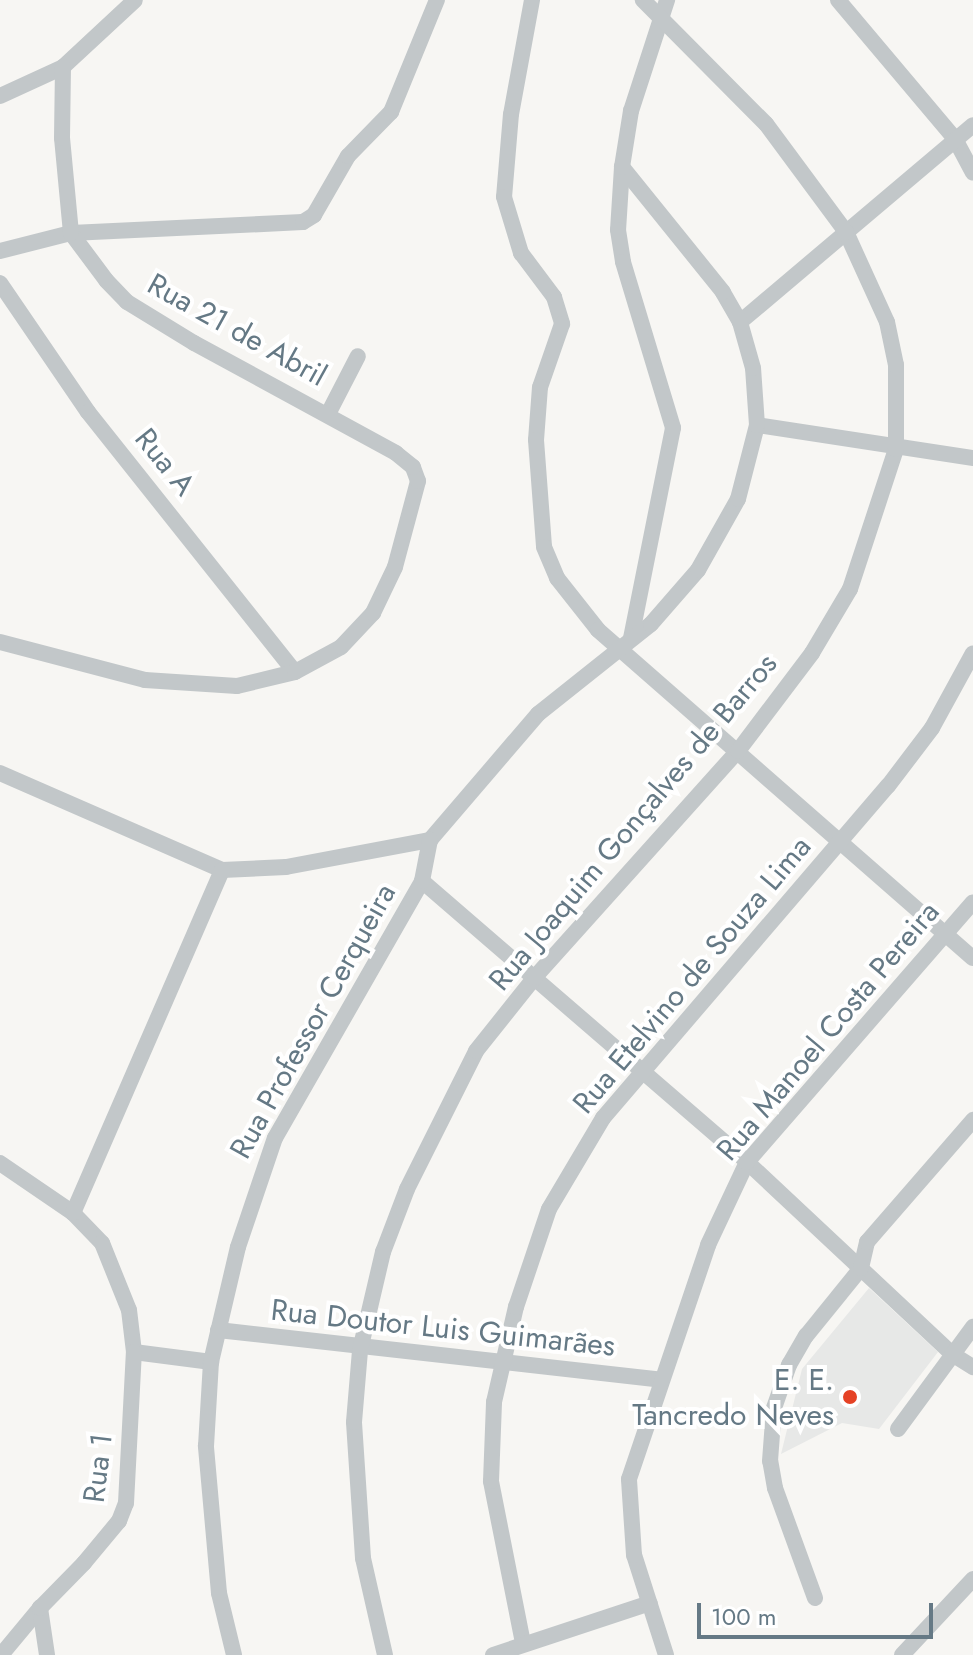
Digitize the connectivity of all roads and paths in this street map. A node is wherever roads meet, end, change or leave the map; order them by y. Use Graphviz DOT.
graph roads {
  1 [pos="135,0"];
  2 [pos="437,0"];
  3 [pos="532,0"];
  4 [pos="643,0"];
  5 [pos="667,0"];
  6 [pos="838,0"];
  7 [pos="661,18"];
  8 [pos="63,67"];
  9 [pos="0,96"];
  10 [pos="973,125"];
  11 [pos="955,139"];
  12 [pos="622,167"];
  13 [pos="973,173"];
  14 [pos="846,232"];
  15 [pos="71,233"];
  16 [pos="0,251"];
  17 [pos="0,283"];
  18 [pos="740,322"];
  19 [pos="358,356"];
  20 [pos="328,414"];
  21 [pos="757,425"];
  22 [pos="896,449"];
  23 [pos="973,458"];
  24 [pos="0,642"];
  25 [pos="625,643"];
  26 [pos="973,653"];
  27 [pos="295,672"];
  28 [pos="738,751"];
  29 [pos="0,773"];
  30 [pos="430,840"];
  31 [pos="843,842"];
  32 [pos="222,870"];
  33 [pos="422,881"];
  34 [pos="973,902"];
  35 [pos="946,934"];
  36 [pos="973,958"];
  37 [pos="535,977"];
  38 [pos="641,1070"];
  39 [pos="973,1120"];
  40 [pos="747,1162"];
  41 [pos="0,1163"];
  42 [pos="73,1213"];
  43 [pos="861,1268"];
  44 [pos="973,1327"];
  45 [pos="218,1330"];
  46 [pos="360,1350"];
  47 [pos="134,1352"];
  48 [pos="952,1354"];
  49 [pos="211,1362"];
  50 [pos="501,1364"];
  51 [pos="973,1367"];
  52 [pos="661,1380"];
  53 [pos="898,1429"];
  54 [pos="973,1579"];
  55 [pos="815,1598"];
  56 [pos="650,1603"];
  57 [pos="40,1608"];
  58 [pos="523,1643"];
  59 [pos="1,1655"];
  60 [pos="47,1655"];
  61 [pos="234,1655"];
  62 [pos="385,1655"];
  63 [pos="493,1655"];
  64 [pos="666,1655"];
  65 [pos="902,1655"];
  1 -- 8 [label="street"];
  2 -- 15 [label="street"];
  3 -- 25 [label="street"];
  4 -- 7 [label="street, Rua Joaquim Gonçalves de Barros"];
  5 -- 7 [label="street"];
  6 -- 11 [label="street"];
  7 -- 12 [label="street"];
  7 -- 14 [label="street, Rua Joaquim Gonçalves de Barros"];
  8 -- 9 [label="street"];
  8 -- 15 [label="street"];
  10 -- 11 [label="street"];
  11 -- 13 [label="street"];
  11 -- 14 [label="street"];
  12 -- 18 [label="street"];
  12 -- 25 [label="street"];
  14 -- 18 [label="street"];
  14 -- 22 [label="street, Rua Joaquim Gonçalves de Barros"];
  15 -- 16 [label="street"];
  15 -- 20 [label="street, Rua 21 de Abril"];
  17 -- 27 [label="street, Rua A"];
  18 -- 21 [label="street"];
  19 -- 20 [label="street"];
  20 -- 27 [label="street, Rua 21 de Abril"];
  21 -- 22 [label="street"];
  21 -- 25 [label="street"];
  22 -- 23 [label="street"];
  22 -- 28 [label="street, Rua Joaquim Gonçalves de Barros"];
  24 -- 27 [label="street"];
  25 -- 28 [label="street"];
  25 -- 30 [label="street"];
  26 -- 31 [label="street, Rua Etelvino de Souza Lima"];
  28 -- 31 [label="street"];
  28 -- 37 [label="street, Rua Joaquim Gonçalves de Barros"];
  29 -- 32 [label="street"];
  30 -- 32 [label="street"];
  30 -- 33 [label="street, Rua Professor Cerqueira"];
  31 -- 35 [label="street"];
  31 -- 38 [label="street, Rua Etelvino de Souza Lima"];
  32 -- 42 [label="street"];
  33 -- 37 [label="street"];
  33 -- 45 [label="street, Rua Professor Cerqueira"];
  34 -- 35 [label="street, Rua Manoel Costa Pereira"];
  35 -- 36 [label="street"];
  35 -- 40 [label="street, Rua Manoel Costa Pereira"];
  37 -- 38 [label="street"];
  37 -- 46 [label="street, Rua Joaquim Gonçalves de Barros"];
  38 -- 40 [label="street"];
  38 -- 50 [label="street, Rua Etelvino de Souza Lima"];
  39 -- 43 [label="street"];
  40 -- 43 [label="street"];
  40 -- 52 [label="street, Rua Manoel Costa Pereira"];
  41 -- 42 [label="street, Rua 1"];
  42 -- 47 [label="street, Rua 1"];
  43 -- 48 [label="street"];
  43 -- 55 [label="street"];
  44 -- 48 [label="street"];
  45 -- 46 [label="street, Rua Doutor Luis Guimarães"];
  45 -- 49 [label="street, Rua Professor Cerqueira"];
  46 -- 50 [label="street, Rua Doutor Luis Guimarães"];
  46 -- 62 [label="street, Rua Joaquim Gonçalves de Barros"];
  47 -- 49 [label="street"];
  47 -- 57 [label="street, Rua 1"];
  48 -- 51 [label="street"];
  48 -- 53 [label="street"];
  49 -- 61 [label="street, Rua Professor Cerqueira"];
  50 -- 52 [label="street, Rua Doutor Luis Guimarães"];
  50 -- 58 [label="street, Rua Etelvino de Souza Lima"];
  52 -- 56 [label="street, Rua Manoel Costa Pereira"];
  54 -- 65 [label="street"];
  56 -- 58 [label="street"];
  56 -- 64 [label="street, Rua Manoel Costa Pereira"];
  57 -- 59 [label="street, Rua 1"];
  57 -- 60 [label="street"];
  58 -- 63 [label="street"];
}
